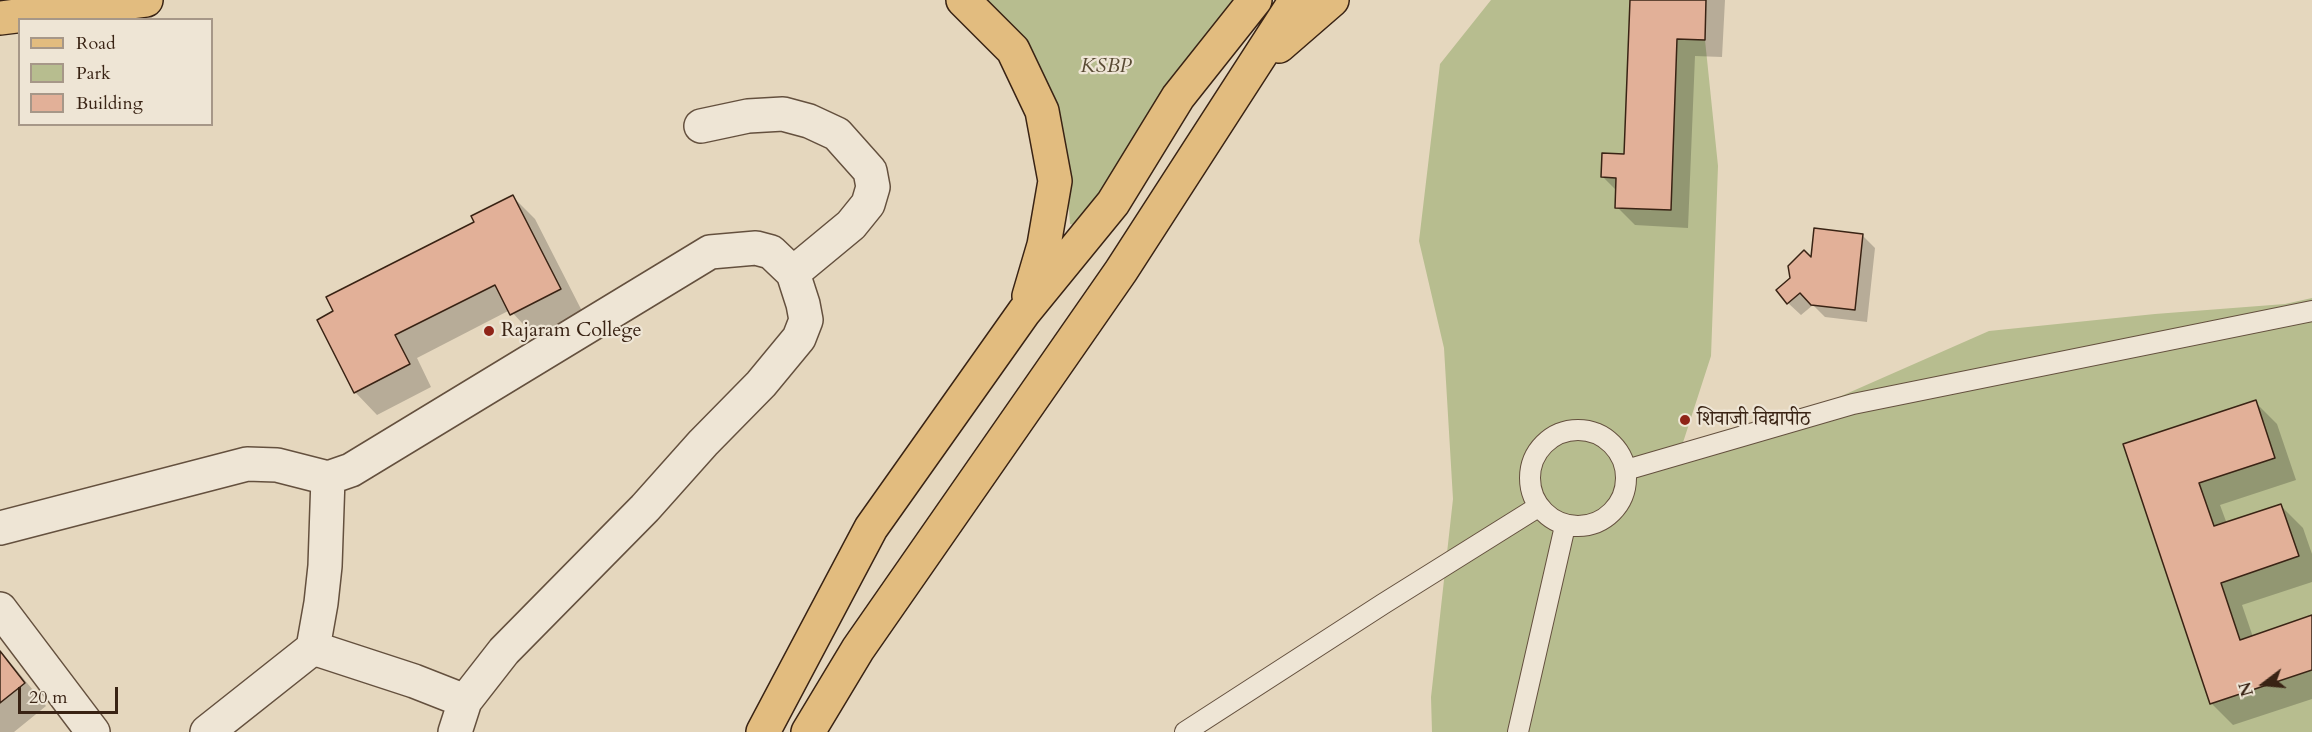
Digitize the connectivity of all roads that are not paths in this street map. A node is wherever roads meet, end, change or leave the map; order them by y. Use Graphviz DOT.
graph roads {
  1 [pos="146,0"];
  2 [pos="963,0"];
  3 [pos="1255,0"];
  4 [pos="1296,0"];
  5 [pos="1332,0"];
  6 [pos="0,18"];
  7 [pos="1246,75"];
  8 [pos="700,126"];
  9 [pos="793,273"];
  10 [pos="2312,311"];
  11 [pos="1024,312"];
  12 [pos="1626,470"];
  13 [pos="328,478"];
  14 [pos="1538,507"];
  15 [pos="1565,526"];
  16 [pos="0,528"];
  17 [pos="0,609"];
  18 [pos="313,648"];
  19 [pos="465,701"];
  20 [pos="93,732"];
  21 [pos="207,732"];
  22 [pos="455,732"];
  23 [pos="763,732"];
  24 [pos="808,732"];
  25 [pos="1185,732"];
  26 [pos="1518,732"];
  1 -- 6 [label="main road"];
  2 -- 11 [label="main road"];
  3 -- 11 [label="main road"];
  4 -- 7 [label="main road"];
  5 -- 7 [label="main road"];
  7 -- 24 [label="main road"];
  8 -- 9 [label="street"];
  9 -- 13 [label="street"];
  9 -- 19 [label="street"];
  10 -- 12 [label="lane"];
  11 -- 23 [label="main road"];
  12 -- 14 [label="lane"];
  12 -- 15 [label="lane"];
  13 -- 16 [label="street"];
  13 -- 18 [label="street"];
  14 -- 15 [label="lane"];
  14 -- 25 [label="lane"];
  15 -- 26 [label="lane"];
  17 -- 20 [label="street"];
  18 -- 19 [label="street"];
  18 -- 21 [label="street"];
  19 -- 22 [label="street"];
}
